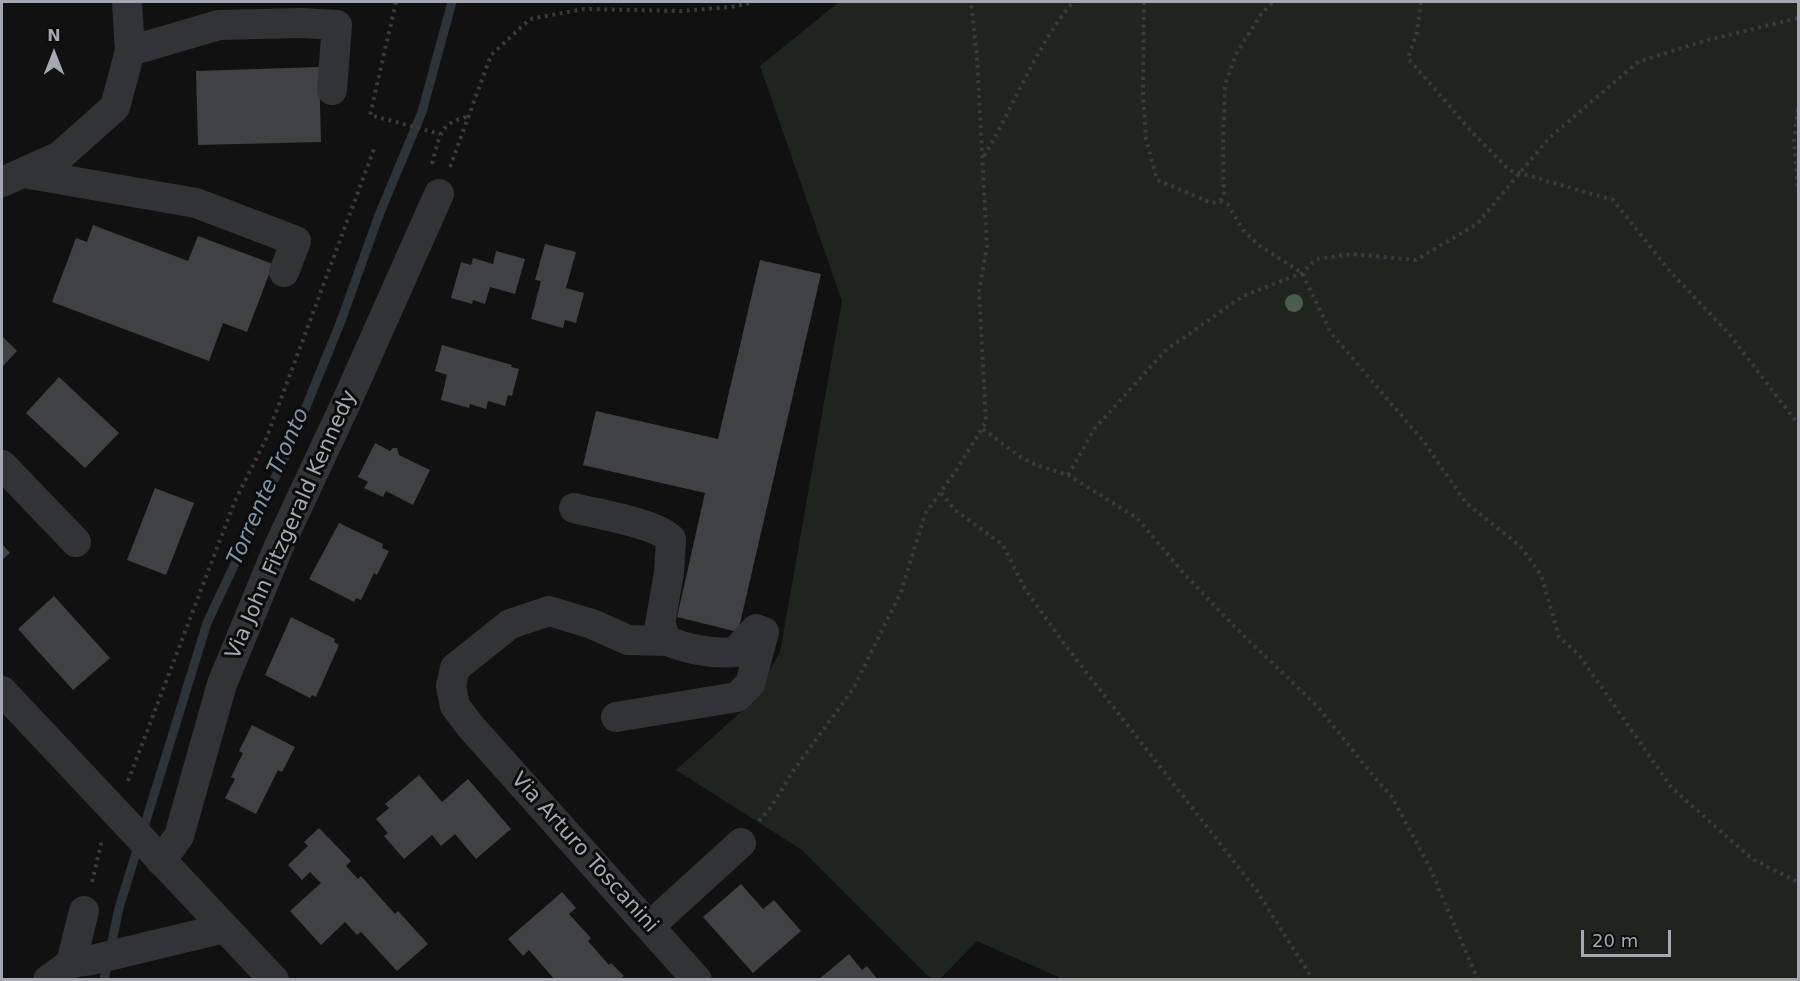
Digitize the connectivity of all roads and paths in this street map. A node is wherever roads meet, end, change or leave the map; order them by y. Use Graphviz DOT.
graph roads {
  1 [pos="127,2"];
  2 [pos="396,2"];
  3 [pos="754,2"];
  4 [pos="971,2"];
  5 [pos="1073,2"];
  6 [pos="1144,2"];
  7 [pos="1273,2"];
  8 [pos="1421,2"];
  9 [pos="1798,18"];
  10 [pos="130,51"];
  11 [pos="332,90"];
  12 [pos="1798,109"];
  13 [pos="470,116"];
  14 [pos="374,149"];
  15 [pos="983,158"];
  16 [pos="1521,174"];
  17 [pos="13,177"];
  18 [pos="1798,192"];
  19 [pos="439,194"];
  20 [pos="1220,201"];
  21 [pos="284,273"];
  22 [pos="1302,273"];
  23 [pos="1798,424"];
  24 [pos="983,429"];
  25 [pos="2,465"];
  26 [pos="1068,475"];
  27 [pos="941,493"];
  28 [pos="574,508"];
  29 [pos="76,542"];
  30 [pos="667,641"];
  31 [pos="2,691"];
  32 [pos="616,717"];
  33 [pos="115,812"];
  34 [pos="741,843"];
  35 [pos="158,859"];
  36 [pos="1798,882"];
  37 [pos="88,898"];
  38 [pos="650,926"];
  39 [pos="225,928"];
  40 [pos="70,968"];
  41 [pos="274,980"];
  42 [pos="697,980"];
  43 [pos="1313,980"];
  44 [pos="1478,980"];
  1 -- 10 [label="street"];
  2 -- 13 [label="path"];
  3 -- 13 [label="path"];
  4 -- 15 [label="path"];
  5 -- 15 [label="path"];
  6 -- 20 [label="path"];
  7 -- 20 [label="path"];
  8 -- 16 [label="path"];
  9 -- 16 [label="path"];
  10 -- 11 [label="street"];
  10 -- 17 [label="street"];
  12 -- 18 [label="path"];
  13 -- 19 [label="path"];
  14 -- 33 [label="path"];
  15 -- 24 [label="path"];
  16 -- 22 [label="path"];
  16 -- 23 [label="path"];
  17 -- 21 [label="street"];
  19 -- 35 [label="street, Via John Fitzgerald Kennedy"];
  20 -- 22 [label="path"];
  22 -- 26 [label="path"];
  22 -- 36 [label="path"];
  24 -- 26 [label="path"];
  24 -- 27 [label="path"];
  25 -- 29 [label="street"];
  26 -- 44 [label="path"];
  27 -- 34 [label="path"];
  27 -- 43 [label="path"];
  28 -- 30 [label="street"];
  30 -- 32 [label="street, Via Arturo Toscanini"];
  30 -- 38 [label="street, Via Arturo Toscanini"];
  31 -- 33 [label="street"];
  33 -- 35 [label="street"];
  33 -- 37 [label="path"];
  34 -- 38 [label="street"];
  35 -- 39 [label="street"];
  37 -- 40 [label="street"];
  38 -- 42 [label="street, Via Arturo Toscanini"];
  39 -- 40 [label="street"];
  39 -- 41 [label="street"];
}
